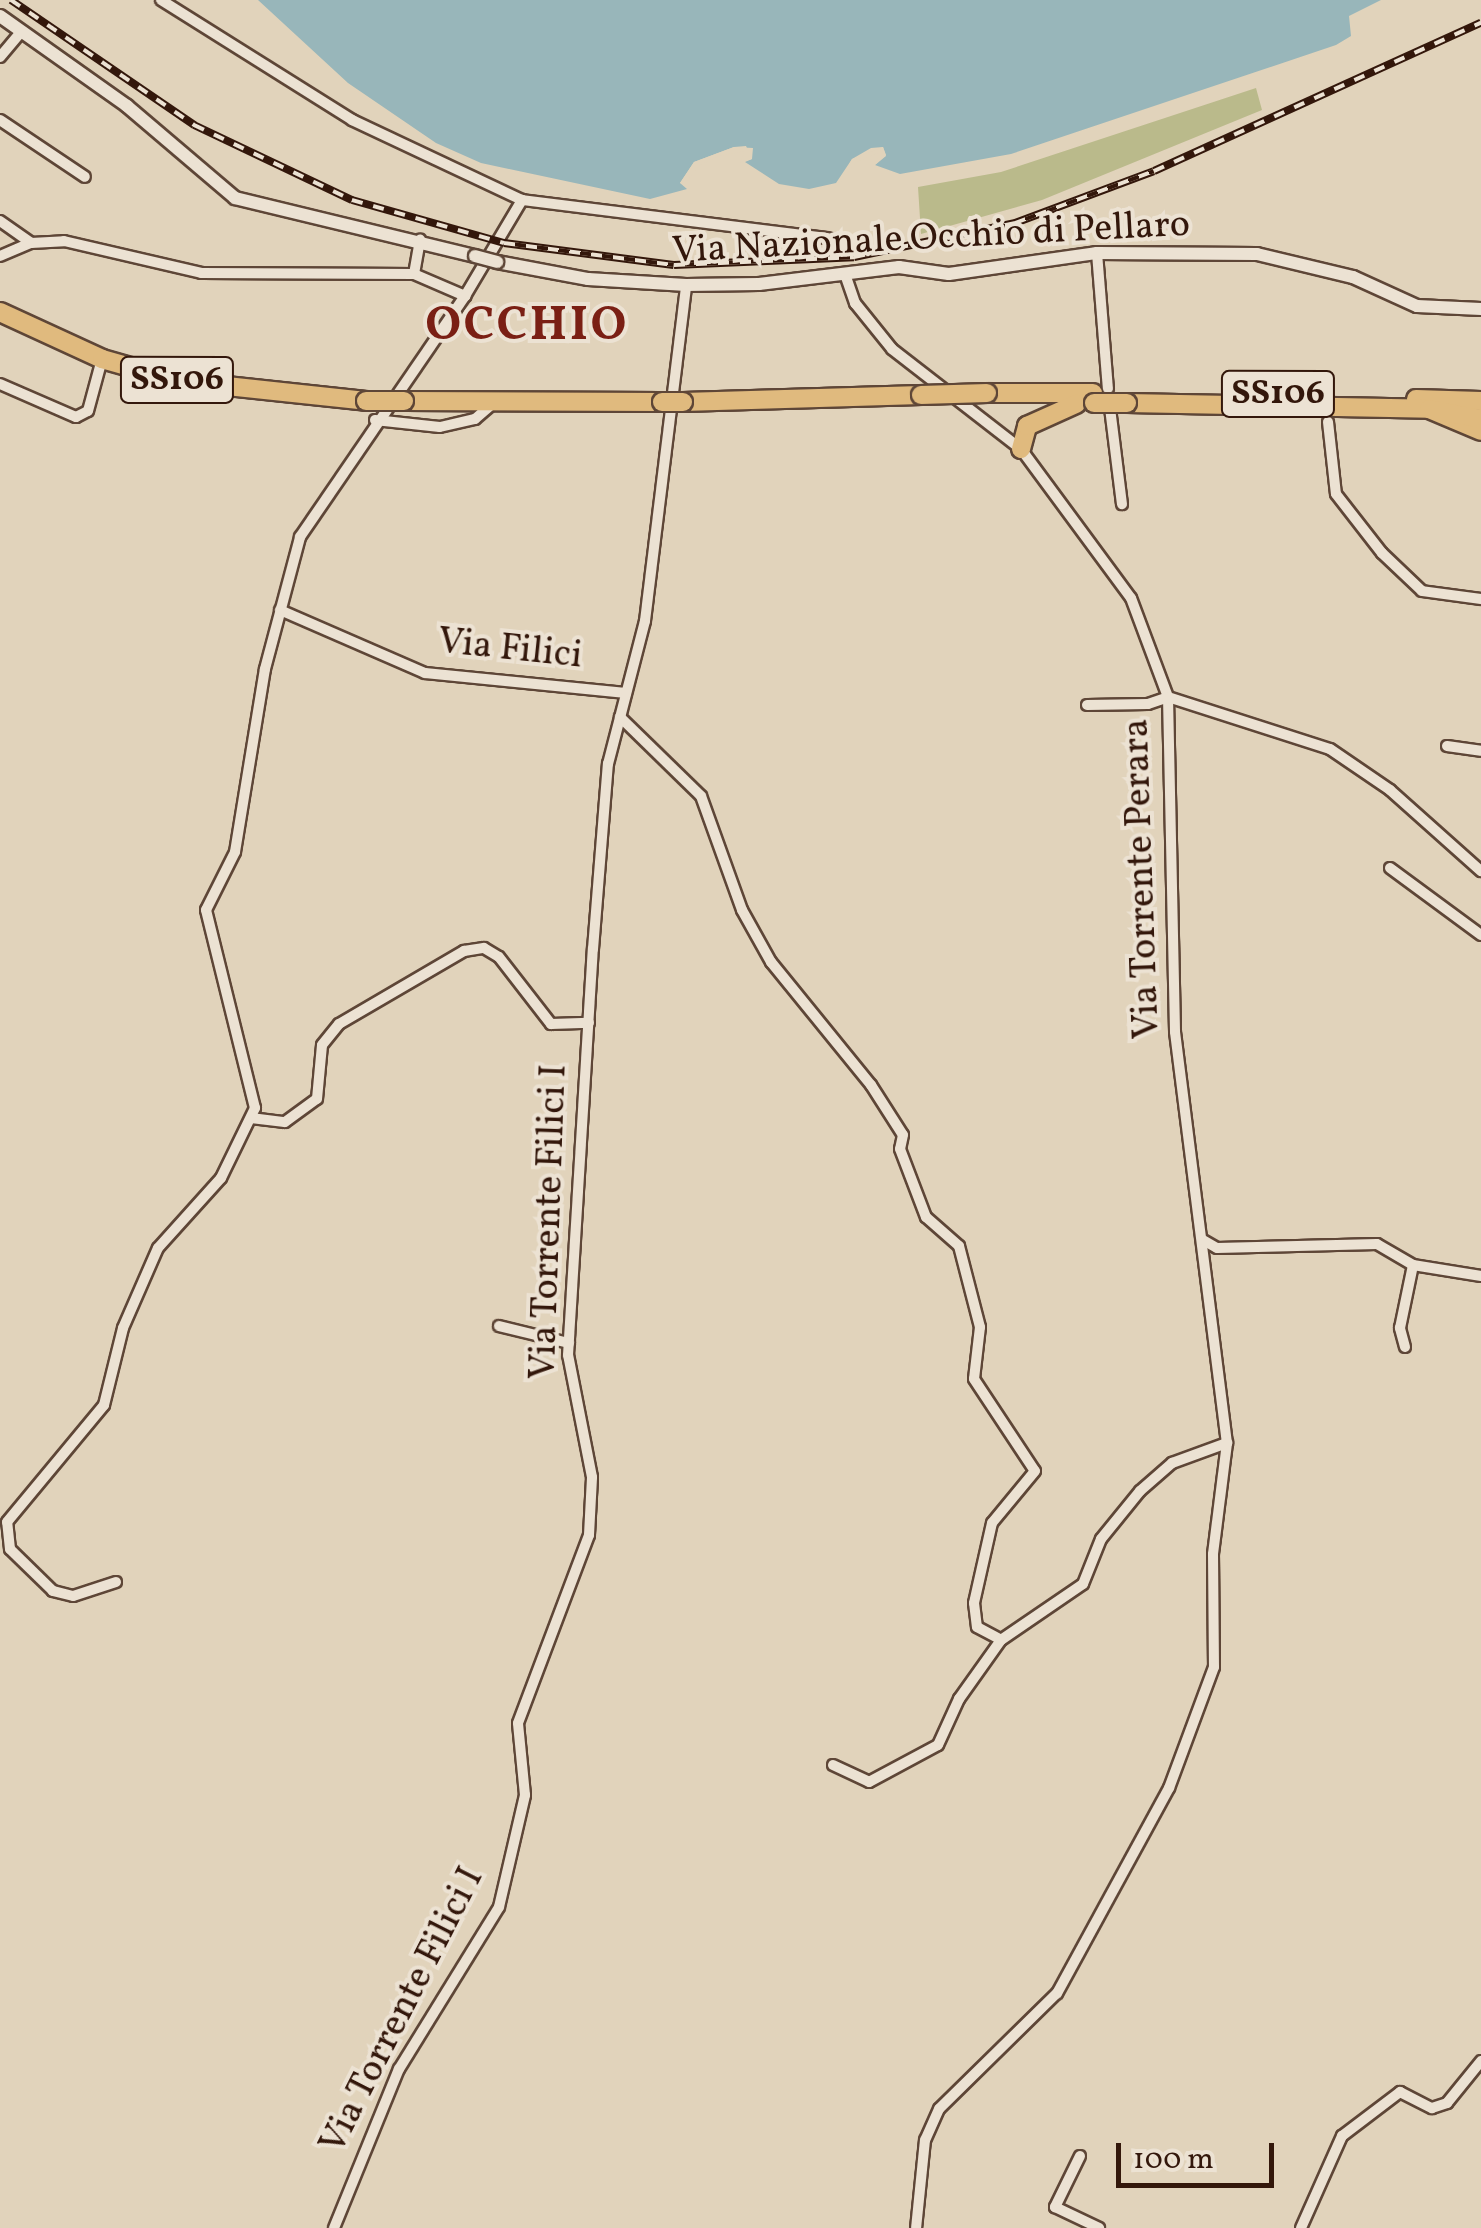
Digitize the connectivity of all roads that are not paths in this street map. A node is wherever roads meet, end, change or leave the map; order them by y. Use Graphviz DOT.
graph roads {
  1 [pos="161,0"];
  2 [pos="0,16"];
  3 [pos="21,32"];
  4 [pos="0,57"];
  5 [pos="0,120"];
  6 [pos="85,177"];
  7 [pos="522,200"];
  8 [pos="0,221"];
  9 [pos="828,238"];
  10 [pos="420,240"];
  11 [pos="31,244"];
  12 [pos="1096,253"];
  13 [pos="0,256"];
  14 [pos="414,274"];
  15 [pos="846,276"];
  16 [pos="686,285"];
  17 [pos="466,296"];
  18 [pos="1481,309"];
  19 [pos="0,312"];
  20 [pos="102,359"];
  21 [pos="0,384"];
  22 [pos="1105,399"];
  23 [pos="1481,400"];
  24 [pos="1429,404"];
  25 [pos="476,408"];
  26 [pos="1481,415"];
  27 [pos="375,420"];
  28 [pos="1328,422"];
  29 [pos="1481,432"];
  30 [pos="1021,442"];
  31 [pos="1122,504"];
  32 [pos="1481,599"];
  33 [pos="280,610"];
  34 [pos="626,693"];
  35 [pos="1168,697"];
  36 [pos="1087,705"];
  37 [pos="620,717"];
  38 [pos="1447,746"];
  39 [pos="1481,751"];
  40 [pos="1390,868"];
  41 [pos="1481,871"];
  42 [pos="1481,935"];
  43 [pos="589,1023"];
  44 [pos="251,1118"];
  45 [pos="1203,1240"];
  46 [pos="1413,1264"];
  47 [pos="1481,1276"];
  48 [pos="499,1326"];
  49 [pos="569,1343"];
  50 [pos="1405,1347"];
  51 [pos="1227,1443"];
  52 [pos="116,1582"];
  53 [pos="1001,1640"];
  54 [pos="833,1765"];
  55 [pos="1481,2061"];
  56 [pos="1080,2156"];
  57 [pos="334,2228"];
  58 [pos="916,2228"];
  59 [pos="1100,2228"];
  60 [pos="1301,2228"];
  1 -- 7 [label="street"];
  2 -- 3 [label="street, Via Nazionale Occhio di Pellaro"];
  3 -- 4 [label="street"];
  3 -- 10 [label="street, Via Nazionale Occhio di Pellaro"];
  5 -- 6 [label="street"];
  7 -- 9 [label="street"];
  7 -- 17 [label="street"];
  8 -- 11 [label="street"];
  10 -- 14 [label="street"];
  10 -- 16 [label="street, Via Nazionale Occhio di Pellaro, bridge"];
  11 -- 13 [label="street"];
  11 -- 14 [label="street"];
  12 -- 15 [label="street, Via Nazionale Occhio di Pellaro"];
  12 -- 18 [label="street, Via Nazionale Occhio di Pellaro"];
  12 -- 22 [label="street"];
  14 -- 17 [label="street"];
  15 -- 16 [label="street, Via Nazionale Occhio di Pellaro"];
  15 -- 30 [label="street, Via Torrente Perara"];
  16 -- 34 [label="street, Via Torrente Filici I"];
  17 -- 27 [label="street"];
  19 -- 20 [label="main road, SS106"];
  20 -- 21 [label="street"];
  20 -- 25 [label="main road, SS106, bridge"];
  22 -- 24 [label="main road, SS106"];
  22 -- 25 [label="main road, SS106, bridge"];
  22 -- 30 [label="main road"];
  22 -- 31 [label="street"];
  23 -- 24 [label="main road"];
  24 -- 26 [label="main road, SS106"];
  24 -- 29 [label="main road"];
  25 -- 27 [label="street"];
  27 -- 33 [label="street"];
  28 -- 32 [label="street"];
  30 -- 35 [label="street, Via Torrente Perara"];
  33 -- 34 [label="street, Via Filici"];
  33 -- 44 [label="street"];
  34 -- 37 [label="street, Via Torrente Filici I"];
  35 -- 36 [label="street"];
  35 -- 41 [label="street"];
  35 -- 45 [label="street, Via Torrente Perara"];
  37 -- 43 [label="street, Via Torrente Filici I"];
  37 -- 53 [label="street"];
  38 -- 39 [label="street"];
  40 -- 42 [label="street"];
  43 -- 44 [label="street"];
  43 -- 49 [label="street, Via Torrente Filici I"];
  44 -- 52 [label="street"];
  45 -- 46 [label="street"];
  45 -- 51 [label="street, Via Torrente Perara"];
  46 -- 47 [label="street"];
  46 -- 50 [label="street"];
  48 -- 49 [label="street"];
  49 -- 57 [label="street, Via Torrente Filici I"];
  51 -- 53 [label="street"];
  51 -- 58 [label="street, Via Torrente Perara"];
  53 -- 54 [label="street"];
  55 -- 60 [label="street"];
  56 -- 59 [label="street"];
}
